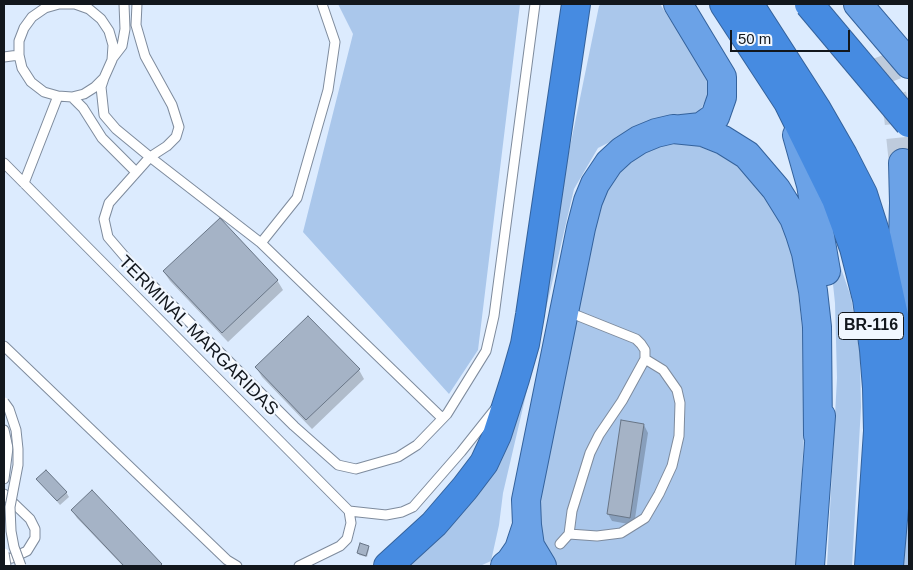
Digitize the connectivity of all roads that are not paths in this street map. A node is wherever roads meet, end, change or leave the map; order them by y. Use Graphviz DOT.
graph roads {
  1 [pos="60,4"];
  2 [pos="124,4"];
  3 [pos="137,4"];
  4 [pos="322,4"];
  5 [pos="535,4"];
  6 [pos="678,4"];
  7 [pos="724,4"];
  8 [pos="749,4"];
  9 [pos="809,4"];
  10 [pos="844,4"];
  11 [pos="858,4"];
  12 [pos="577,7"];
  13 [pos="19,55"];
  14 [pos="4,57"];
  15 [pos="878,57"];
  16 [pos="112,60"];
  17 [pos="909,64"];
  18 [pos="104,78"];
  19 [pos="58,96"];
  20 [pos="72,97"];
  21 [pos="788,102"];
  22 [pos="909,123"];
  23 [pos="673,130"];
  24 [pos="150,158"];
  25 [pos="903,162"];
  26 [pos="4,163"];
  27 [pos="136,172"];
  28 [pos="24,183"];
  29 [pos="261,243"];
  30 [pos="565,311"];
  31 [pos="4,346"];
  32 [pos="901,348"];
  33 [pos="645,359"];
  34 [pos="515,379"];
  35 [pos="4,402"];
  36 [pos="442,418"];
  37 [pos="905,428"];
  38 [pos="4,430"];
  39 [pos="818,435"];
  40 [pos="4,479"];
  41 [pos="4,494"];
  42 [pos="349,511"];
  43 [pos="527,525"];
  44 [pos="569,534"];
  45 [pos="560,544"];
  46 [pos="4,553"];
  47 [pos="4,559"];
  48 [pos="393,564"];
  49 [pos="6,566"];
  50 [pos="21,566"];
  51 [pos="236,566"];
  52 [pos="298,566"];
  53 [pos="505,566"];
  54 [pos="542,566"];
  55 [pos="810,566"];
  56 [pos="869,566"];
  57 [pos="889,566"];
  1 -- 13 [label="lane"];
  1 -- 16 [label="lane"];
  2 -- 16 [label="lane"];
  3 -- 24 [label="lane"];
  4 -- 29 [label="lane"];
  5 -- 36 [label="lane"];
  6 -- 23 [label="highway"];
  7 -- 21 [label="highway, BR-116"];
  8 -- 32 [label="highway"];
  9 -- 22 [label="highway, bridge"];
  10 -- 15 [label="highway"];
  11 -- 17 [label="highway"];
  12 -- 34 [label="highway"];
  13 -- 14 [label="lane"];
  13 -- 19 [label="lane"];
  16 -- 18 [label="lane"];
  18 -- 20 [label="lane"];
  18 -- 24 [label="lane"];
  19 -- 20 [label="lane"];
  19 -- 28 [label="lane"];
  20 -- 27 [label="lane"];
  21 -- 39 [label="highway"];
  21 -- 56 [label="highway, BR-116"];
  23 -- 30 [label="highway"];
  23 -- 39 [label="highway"];
  24 -- 27 [label="lane"];
  24 -- 29 [label="lane"];
  25 -- 32 [label="highway"];
  26 -- 28 [label="lane, TERMINAL MARGARIDAS"];
  27 -- 36 [label="lane"];
  28 -- 42 [label="lane, TERMINAL MARGARIDAS"];
  29 -- 36 [label="lane"];
  30 -- 33 [label="lane"];
  30 -- 43 [label="highway"];
  31 -- 51 [label="lane"];
  32 -- 37 [label="highway"];
  33 -- 44 [label="lane"];
  33 -- 44 [label="lane"];
  34 -- 42 [label="lane"];
  34 -- 48 [label="highway"];
  35 -- 50 [label="lane, bridge"];
  37 -- 57 [label="highway"];
  38 -- 40 [label="lane"];
  39 -- 55 [label="highway"];
  41 -- 47 [label="lane"];
  42 -- 52 [label="lane"];
  43 -- 53 [label="highway"];
  43 -- 54 [label="highway"];
  44 -- 45 [label="lane"];
  46 -- 49 [label="lane, bridge"];
}
